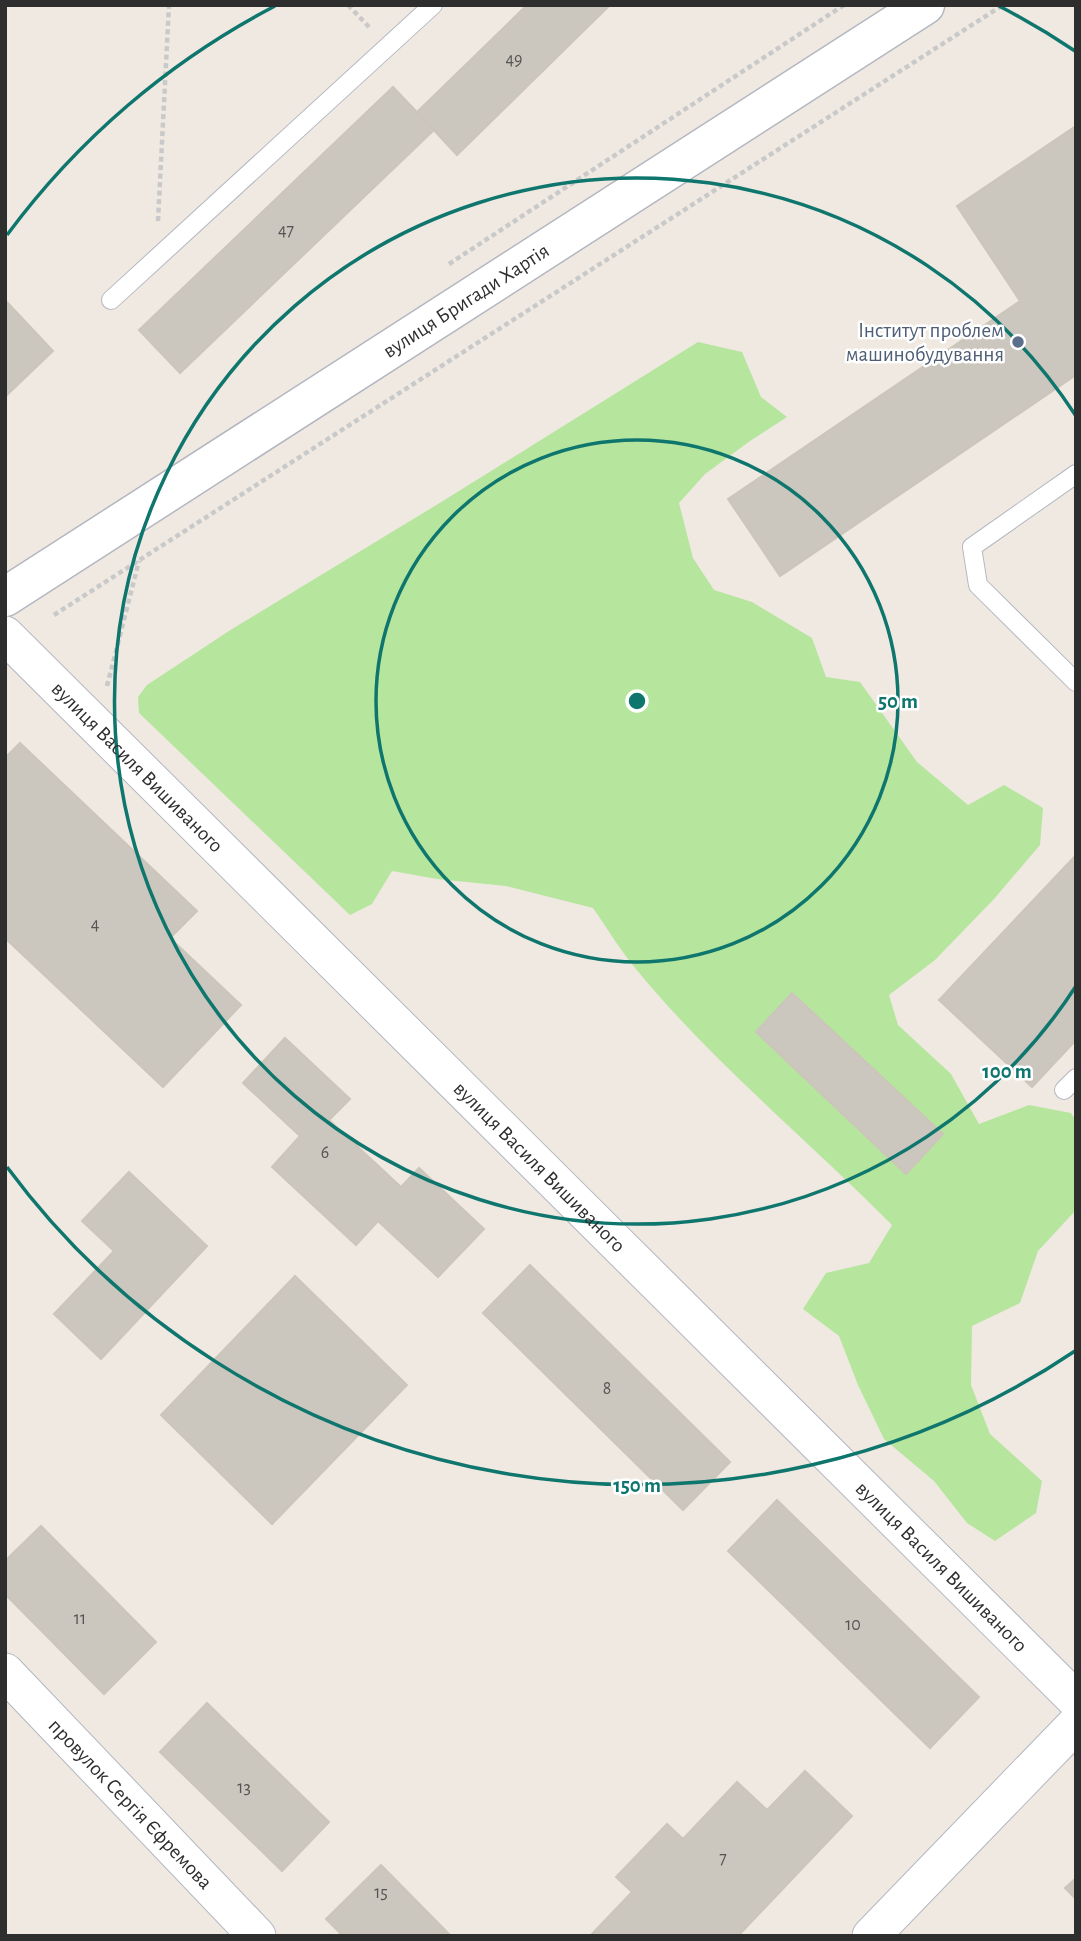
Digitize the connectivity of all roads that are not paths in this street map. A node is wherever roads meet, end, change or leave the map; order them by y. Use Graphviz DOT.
graph roads {
  1 [pos="433,5"];
  2 [pos="925,5"];
  3 [pos="111,300"];
  4 [pos="1076,474"];
  5 [pos="5,597"];
  6 [pos="5,635"];
  7 [pos="1076,682"];
  8 [pos="5,1672"];
  9 [pos="1076,1700"];
  10 [pos="1076,1724"];
  11 [pos="257,1936"];
  12 [pos="871,1936"];
  1 -- 3 [label="lane"];
  2 -- 5 [label="street, вулиця Бригади Хартія"];
  4 -- 7 [label="lane"];
  6 -- 9 [label="street, вулиця Василя Вишиваного"];
  8 -- 11 [label="street, провулок Сергія Єфремова"];
  10 -- 12 [label="street"];
}
